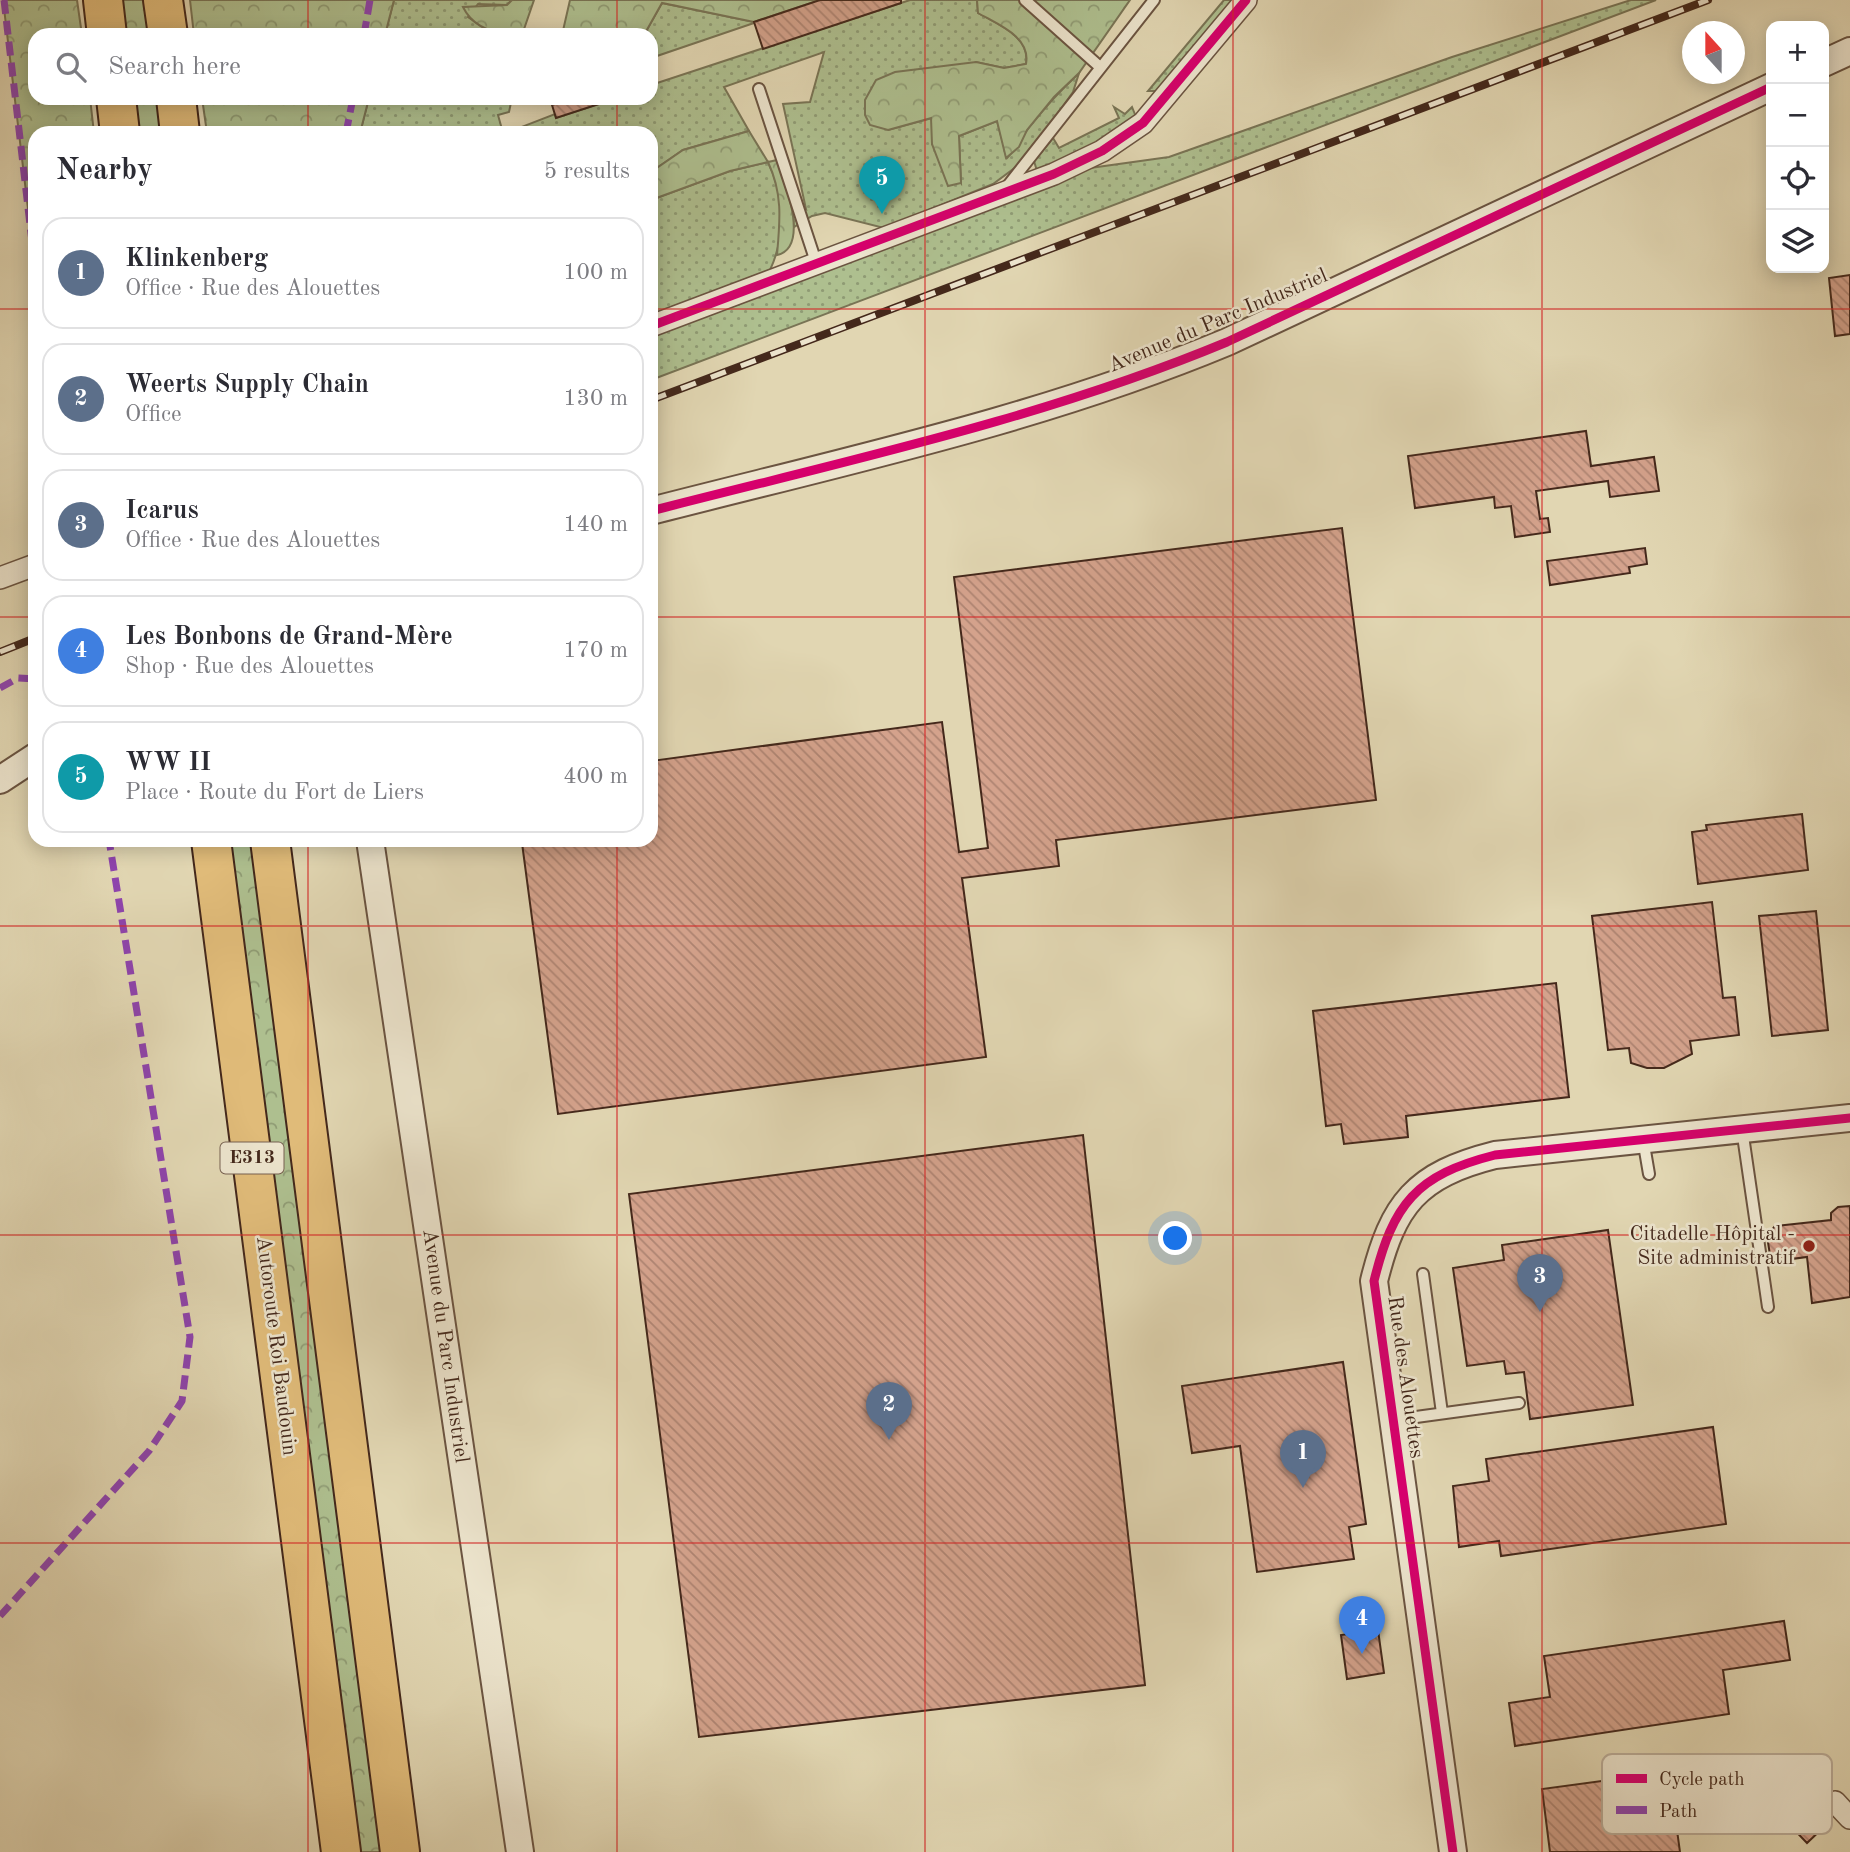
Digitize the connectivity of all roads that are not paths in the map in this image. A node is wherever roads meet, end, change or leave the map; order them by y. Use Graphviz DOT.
graph roads {
  1 [pos="103,0"];
  2 [pos="163,0"];
  3 [pos="1025,0"];
  4 [pos="1154,0"];
  5 [pos="1246,0"];
  6 [pos="106,28"];
  7 [pos="166,28"];
  8 [pos="1850,51"];
  9 [pos="1829,61"];
  10 [pos="1100,67"];
  11 [pos="760,89"];
  12 [pos="1766,89"];
  13 [pos="117,105"];
  14 [pos="177,105"];
  15 [pos="119,126"];
  16 [pos="179,126"];
  17 [pos="1006,191"];
  18 [pos="816,262"];
  19 [pos="658,323"];
  20 [pos="658,509"];
  21 [pos="28,568"];
  22 [pos="0,578"];
  23 [pos="28,762"];
  24 [pos="0,780"];
  25 [pos="212,847"];
  26 [pos="271,847"];
  27 [pos="371,847"];
  28 [pos="1850,1118"];
  29 [pos="1742,1129"];
  30 [pos="1643,1139"];
  31 [pos="1649,1174"];
  32 [pos="1423,1274"];
  33 [pos="1768,1307"];
  34 [pos="1519,1403"];
  35 [pos="1442,1413"];
  36 [pos="1394,1420"];
  37 [pos="1835,1802"];
  38 [pos="1850,1818"];
  39 [pos="341,1852"];
  40 [pos="400,1852"];
  41 [pos="520,1852"];
  42 [pos="1453,1852"];
  1 -- 6 [label="highway"];
  2 -- 7 [label="highway"];
  3 -- 10 [label="lane"];
  4 -- 10 [label="lane"];
  5 -- 17 [label="street"];
  8 -- 9 [label="street"];
  10 -- 17 [label="lane"];
  11 -- 18 [label="lane"];
  12 -- 20 [label="street, Avenue du Parc Industriel"];
  13 -- 15 [label="highway"];
  14 -- 16 [label="highway"];
  17 -- 18 [label="street"];
  18 -- 19 [label="street"];
  21 -- 22 [label="street"];
  23 -- 24 [label="street"];
  25 -- 39 [label="highway, Autoroute Roi Baudouin / E313"];
  26 -- 40 [label="highway, E313"];
  27 -- 41 [label="street, Avenue du Parc Industriel"];
  28 -- 29 [label="street, Rue des Alouettes"];
  29 -- 30 [label="street, Rue des Alouettes"];
  29 -- 33 [label="lane"];
  30 -- 31 [label="lane"];
  30 -- 36 [label="street, Rue des Alouettes"];
  32 -- 35 [label="lane"];
  34 -- 35 [label="lane"];
  35 -- 36 [label="lane"];
  36 -- 42 [label="street, Rue des Alouettes"];
  37 -- 38 [label="street"];
}
